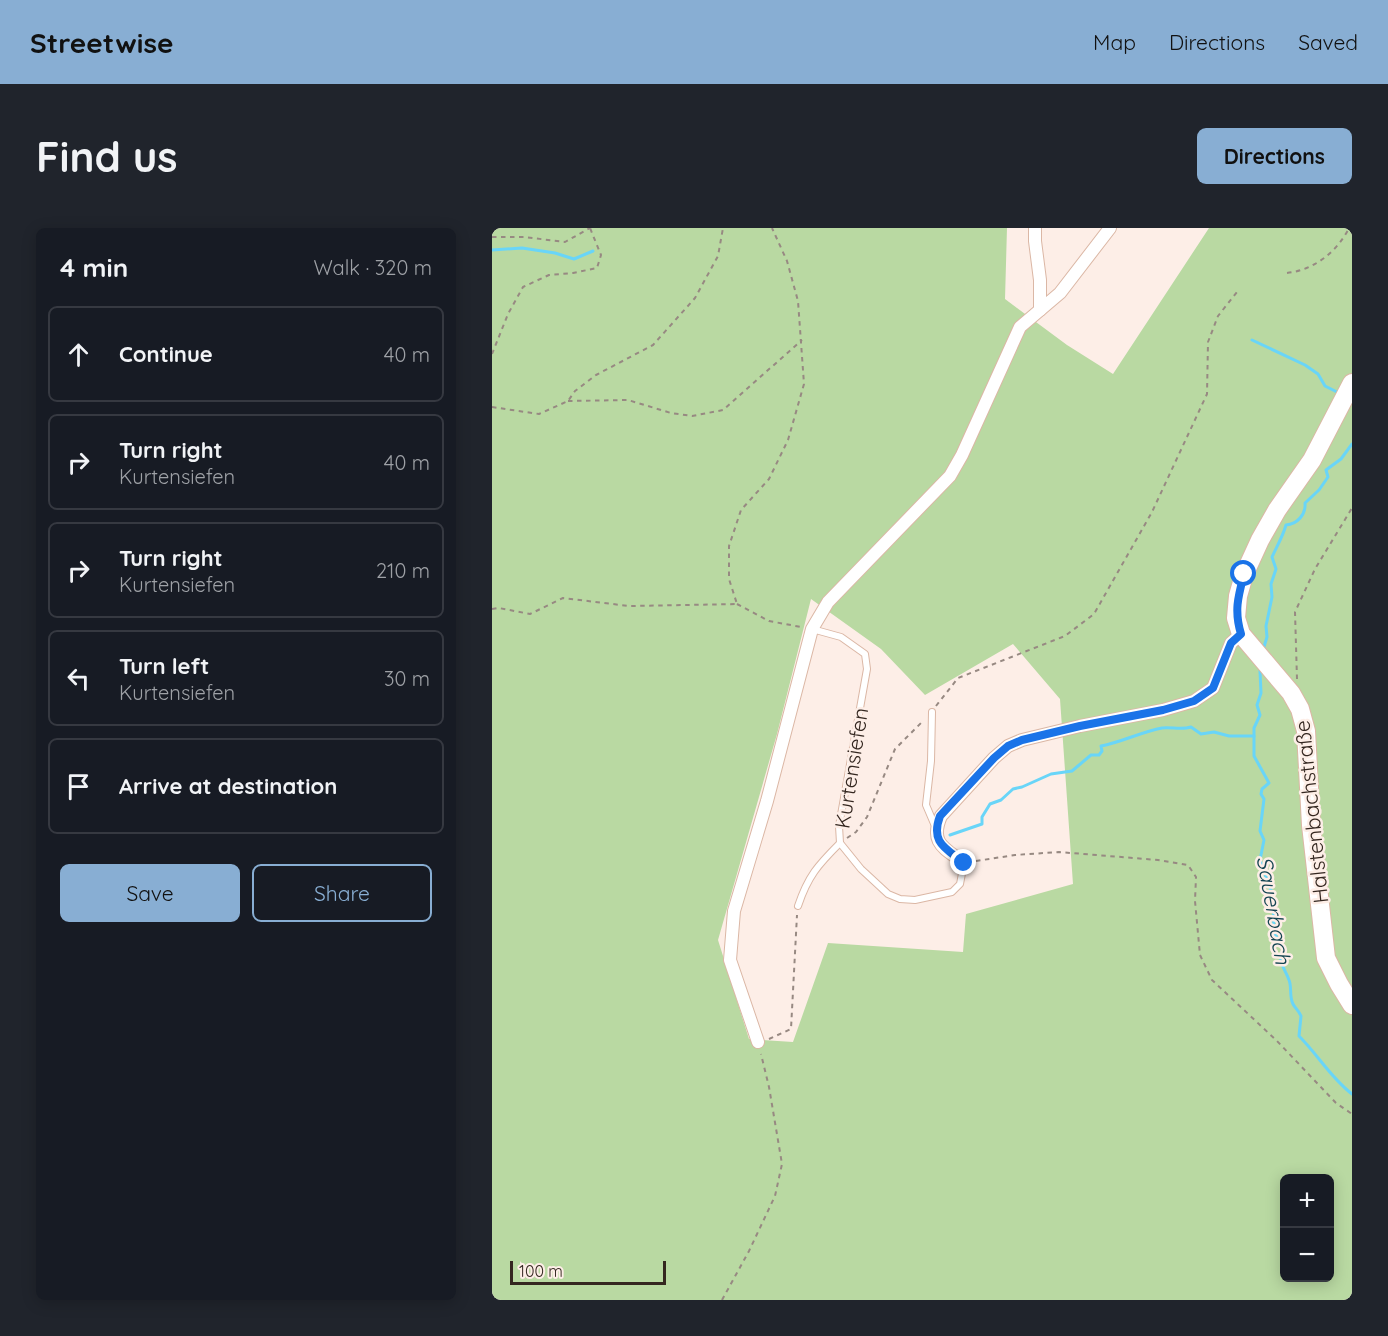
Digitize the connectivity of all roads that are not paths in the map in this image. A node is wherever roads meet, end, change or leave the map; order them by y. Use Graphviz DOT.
graph roads {
  1 [pos="1035,228"];
  2 [pos="1110,228"];
  3 [pos="1040,310"];
  4 [pos="1352,383"];
  5 [pos="812,629"];
  6 [pos="1241,634"];
  7 [pos="932,712"];
  8 [pos="936,828"];
  9 [pos="840,843"];
  10 [pos="964,863"];
  11 [pos="798,906"];
  12 [pos="1352,1005"];
  13 [pos="758,1042"];
  1 -- 3 [label="street"];
  2 -- 3 [label="street"];
  3 -- 5 [label="street"];
  4 -- 6 [label="street"];
  5 -- 9 [label="lane, Kurtensiefen"];
  5 -- 13 [label="street"];
  6 -- 8 [label="street"];
  6 -- 12 [label="street, Halstenbachstraße"];
  7 -- 8 [label="lane"];
  8 -- 10 [label="street"];
  9 -- 10 [label="lane, Kurtensiefen"];
  9 -- 11 [label="lane"];
}
